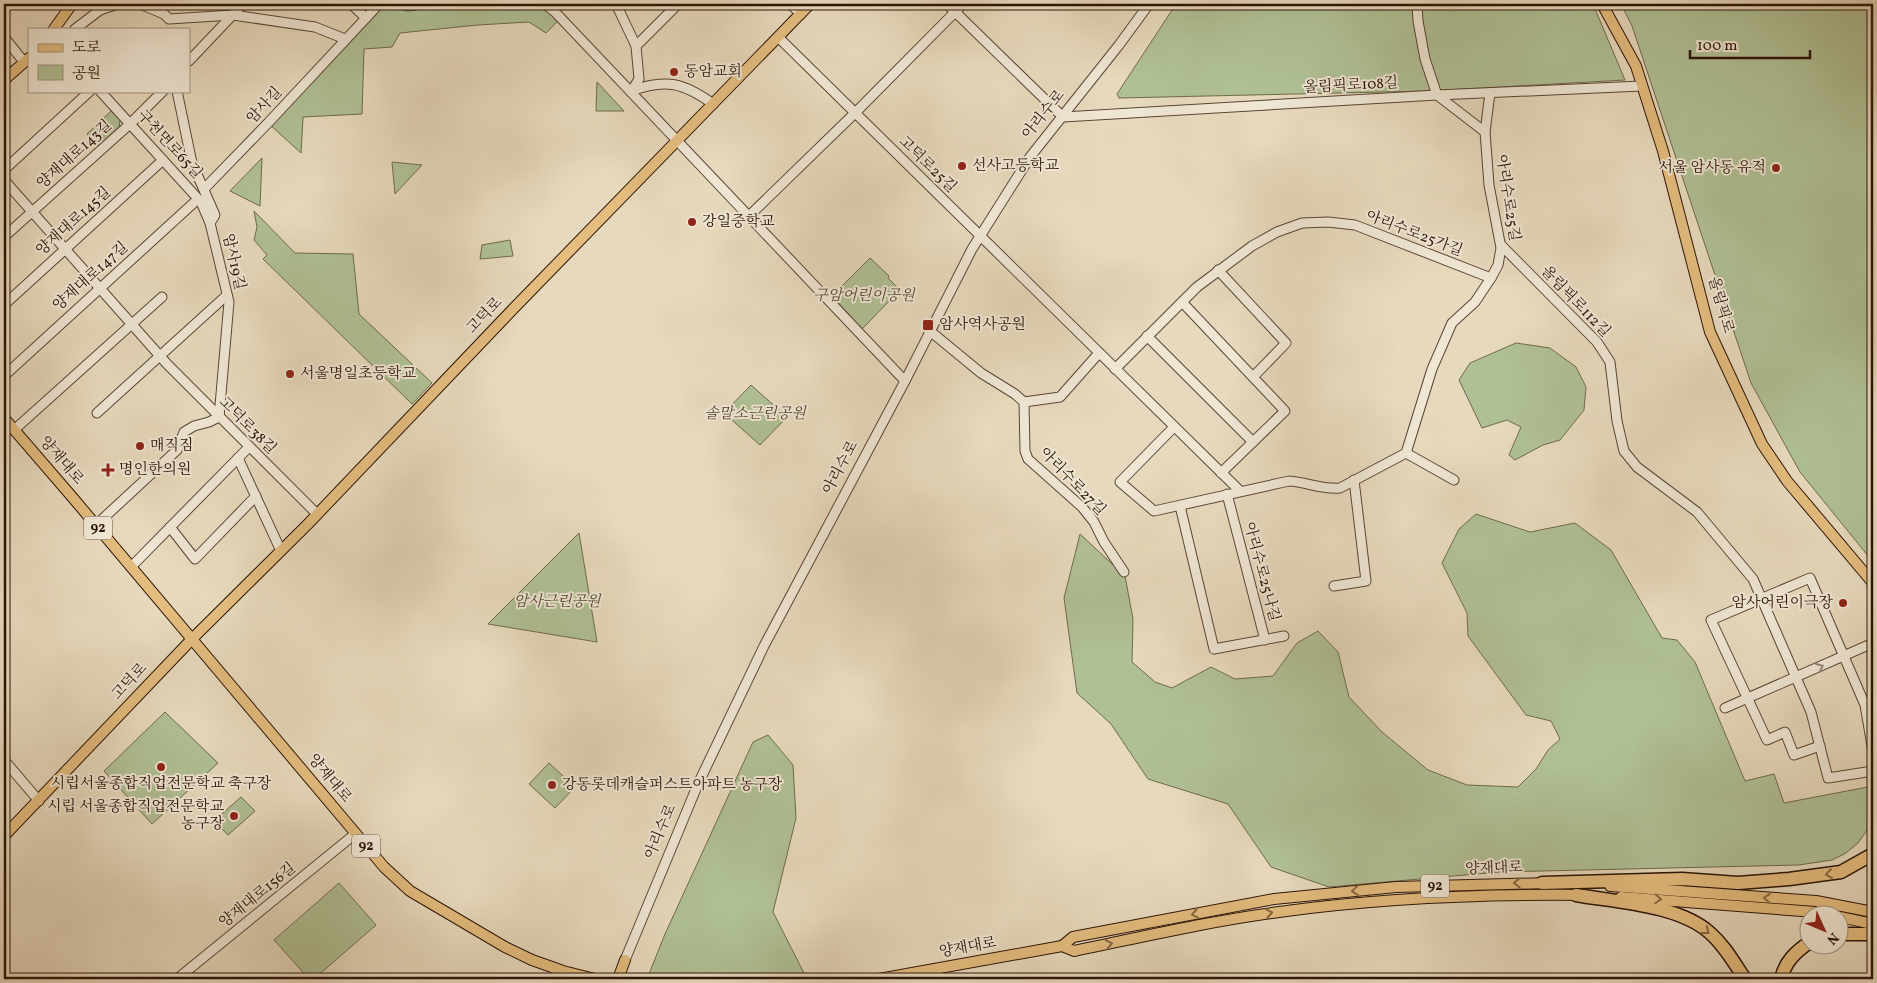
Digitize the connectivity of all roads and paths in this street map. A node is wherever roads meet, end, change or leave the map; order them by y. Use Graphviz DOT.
graph roads {
  1 [pos="72,4"];
  2 [pos="118,4"];
  3 [pos="140,4"];
  4 [pos="243,4"];
  5 [pos="351,4"];
  6 [pos="379,4"];
  7 [pos="402,4"];
  8 [pos="420,4"];
  9 [pos="547,4"];
  10 [pos="616,4"];
  11 [pos="678,4"];
  12 [pos="790,4"];
  13 [pos="810,4"];
  14 [pos="947,4"];
  15 [pos="962,4"];
  16 [pos="1149,4"];
  17 [pos="1417,4"];
  18 [pos="1602,4"];
  19 [pos="955,12"];
  20 [pos="801,14"];
  21 [pos="232,16"];
  22 [pos="366,18"];
  23 [pos="169,19"];
  24 [pos="55,28"];
  25 [pos="75,28"];
  26 [pos="170,28"];
  27 [pos="4,37"];
  28 [pos="778,37"];
  29 [pos="345,40"];
  30 [pos="636,46"];
  31 [pos="26,60"];
  32 [pos="190,60"];
  33 [pos="4,80"];
  34 [pos="1642,86"];
  35 [pos="89,92"];
  36 [pos="101,92"];
  37 [pos="162,92"];
  38 [pos="177,92"];
  39 [pos="631,92"];
  40 [pos="1490,92"];
  41 [pos="1438,95"];
  42 [pos="713,104"];
  43 [pos="855,113"];
  44 [pos="1063,117"];
  45 [pos="130,124"];
  46 [pos="1485,132"];
  47 [pos="678,140"];
  48 [pos="163,160"];
  49 [pos="4,170"];
  50 [pos="4,180"];
  51 [pos="204,189"];
  52 [pos="198,199"];
  53 [pos="32,213"];
  54 [pos="749,216"];
  55 [pos="210,223"];
  56 [pos="980,235"];
  57 [pos="4,237"];
  58 [pos="1501,245"];
  59 [pos="64,249"];
  60 [pos="1218,270"];
  61 [pos="1491,278"];
  62 [pos="99,288"];
  63 [pos="227,295"];
  64 [pos="162,297"];
  65 [pos="1182,302"];
  66 [pos="4,305"];
  67 [pos="132,324"];
  68 [pos="930,331"];
  69 [pos="1147,336"];
  70 [pos="1099,353"];
  71 [pos="160,356"];
  72 [pos="1115,369"];
  73 [pos="4,376"];
  74 [pos="1253,377"];
  75 [pos="905,381"];
  76 [pos="1024,402"];
  77 [pos="97,413"];
  78 [pos="218,417"];
  79 [pos="4,418"];
  80 [pos="1174,427"];
  81 [pos="14,430"];
  82 [pos="1254,442"];
  83 [pos="249,447"];
  84 [pos="1406,453"];
  85 [pos="238,458"];
  86 [pos="1221,473"];
  87 [pos="1354,480"];
  88 [pos="1454,480"];
  89 [pos="1240,491"];
  90 [pos="1227,494"];
  91 [pos="256,496"];
  92 [pos="1180,506"];
  93 [pos="317,514"];
  94 [pos="96,525"];
  95 [pos="170,527"];
  96 [pos="281,551"];
  97 [pos="131,567"];
  98 [pos="1124,572"];
  99 [pos="1873,583"];
  100 [pos="1334,586"];
  101 [pos="1762,599"];
  102 [pos="1284,636"];
  103 [pos="192,639"];
  104 [pos="1265,640"];
  105 [pos="1873,643"];
  106 [pos="1844,656"];
  107 [pos="1796,677"];
  108 [pos="1747,698"];
  109 [pos="1724,708"];
  110 [pos="1820,746"];
  111 [pos="1873,752"];
  112 [pos="4,760"];
  113 [pos="1873,771"];
  114 [pos="39,801"];
  115 [pos="356,834"];
  116 [pos="4,836"];
  117 [pos="1873,854"];
  118 [pos="1542,883"];
  119 [pos="1576,895"];
  120 [pos="1800,906"];
  121 [pos="1806,906"];
  122 [pos="1850,910"];
  123 [pos="1873,912"];
  124 [pos="1850,919"];
  125 [pos="1873,924"];
  126 [pos="1850,934"];
  127 [pos="1873,934"];
  128 [pos="1062,946"];
  129 [pos="1800,949"];
  130 [pos="624,960"];
  131 [pos="177,979"];
  132 [pos="595,979"];
  133 [pos="618,979"];
  134 [pos="879,979"];
  135 [pos="1745,979"];
  136 [pos="1781,979"];
  1 -- 24 [label="main road"];
  2 -- 25 [label="street"];
  3 -- 23 [label="street"];
  4 -- 21 [label="street"];
  5 -- 22 [label="street"];
  6 -- 22 [label="street, 암사길"];
  7 -- 8 [label="street"];
  9 -- 39 [label="street"];
  10 -- 30 [label="street"];
  11 -- 30 [label="street"];
  12 -- 20 [label="street"];
  13 -- 20 [label="main road, 고덕로"];
  14 -- 19 [label="street"];
  15 -- 19 [label="street"];
  16 -- 44 [label="street, 아리수로"];
  17 -- 41 [label="street"];
  18 -- 34 [label="main road, 올림픽로"];
  19 -- 43 [label="street"];
  19 -- 44 [label="street"];
  20 -- 28 [label="main road, 고덕로"];
  21 -- 23 [label="street"];
  21 -- 29 [label="street"];
  21 -- 32 [label="street"];
  22 -- 29 [label="street, 암사길"];
  23 -- 26 [label="street"];
  27 -- 31 [label="street"];
  28 -- 42 [label="main road, 고덕로"];
  28 -- 43 [label="street, 고덕로25길"];
  29 -- 51 [label="street, 암사길"];
  30 -- 39 [label="street"];
  31 -- 33 [label="main road"];
  34 -- 40 [label="street, 올림픽로108길"];
  34 -- 99 [label="main road, 올림픽로"];
  35 -- 49 [label="street"];
  36 -- 45 [label="street, 구천면로65길"];
  37 -- 45 [label="street, 양재대로143길"];
  38 -- 51 [label="street, 암사19길"];
  39 -- 42 [label="street"];
  39 -- 47 [label="street"];
  40 -- 41 [label="street, 올림픽로108길"];
  40 -- 46 [label="street, 아리수로25길"];
  41 -- 44 [label="street, 올림픽로108길"];
  41 -- 46 [label="street"];
  42 -- 47 [label="main road, 고덕로"];
  43 -- 54 [label="street"];
  43 -- 56 [label="street, 고덕로25길"];
  44 -- 56 [label="street, 아리수로"];
  45 -- 48 [label="street, 구천면로65길"];
  45 -- 53 [label="street, 양재대로143길"];
  46 -- 58 [label="street, 아리수로25길"];
  47 -- 54 [label="street"];
  47 -- 93 [label="main road, 고덕로"];
  48 -- 52 [label="street, 구천면로65길"];
  48 -- 59 [label="street, 양재대로145길"];
  50 -- 53 [label="street, 고덕로38길"];
  51 -- 55 [label="street, 암사19길"];
  52 -- 55 [label="street, 구천면로65길"];
  52 -- 62 [label="street, 양재대로147길"];
  53 -- 57 [label="street, 양재대로143길"];
  53 -- 59 [label="street, 고덕로38길"];
  54 -- 75 [label="street"];
  55 -- 63 [label="street, 암사19길"];
  56 -- 68 [label="street, 아리수로"];
  56 -- 70 [label="street"];
  58 -- 61 [label="street, 아리수로25길"];
  58 -- 101 [label="street, 올림픽로112길"];
  59 -- 62 [label="street, 고덕로38길"];
  59 -- 66 [label="street, 양재대로145길"];
  60 -- 61 [label="street, 아리수로25가길"];
  60 -- 65 [label="street, 아리수로25가길"];
  60 -- 74 [label="street"];
  61 -- 84 [label="street, 아리수로25길"];
  62 -- 67 [label="street, 고덕로38길"];
  62 -- 73 [label="street, 양재대로147길"];
  63 -- 71 [label="street"];
  63 -- 78 [label="street, 암사19길"];
  64 -- 67 [label="street"];
  65 -- 69 [label="street, 아리수로25가길"];
  65 -- 74 [label="street"];
  67 -- 71 [label="street, 고덕로38길"];
  67 -- 81 [label="street"];
  68 -- 75 [label="street, 아리수로"];
  68 -- 76 [label="street"];
  69 -- 72 [label="street, 아리수로25가길"];
  69 -- 82 [label="street"];
  70 -- 72 [label="street"];
  70 -- 76 [label="street"];
  71 -- 77 [label="street"];
  71 -- 78 [label="street, 고덕로38길"];
  72 -- 80 [label="street"];
  74 -- 82 [label="street"];
  75 -- 130 [label="street, 아리수로"];
  76 -- 98 [label="street, 아리수로27길"];
  78 -- 83 [label="street, 고덕로38길"];
  78 -- 94 [label="street"];
  79 -- 81 [label="main road, 양재대로 / 92"];
  80 -- 86 [label="street"];
  80 -- 92 [label="street"];
  81 -- 94 [label="main road, 양재대로 / 92"];
  82 -- 86 [label="street"];
  83 -- 85 [label="street"];
  83 -- 93 [label="street, 고덕로38길"];
  84 -- 87 [label="street"];
  84 -- 88 [label="street"];
  85 -- 91 [label="street"];
  85 -- 95 [label="street"];
  86 -- 89 [label="street"];
  87 -- 89 [label="street"];
  87 -- 100 [label="street"];
  89 -- 90 [label="street"];
  90 -- 92 [label="street"];
  90 -- 104 [label="street, 아리수로25나길"];
  91 -- 95 [label="street"];
  91 -- 96 [label="street"];
  92 -- 104 [label="street, 아리수로25나길"];
  93 -- 96 [label="main road, 고덕로"];
  94 -- 97 [label="main road, 양재대로 / 92"];
  95 -- 97 [label="street"];
  96 -- 103 [label="main road, 고덕로"];
  97 -- 103 [label="main road, 양재대로 / 92"];
  101 -- 106 [label="street"];
  101 -- 107 [label="street, 올림픽로112길"];
  101 -- 108 [label="street"];
  102 -- 104 [label="street"];
  103 -- 114 [label="main road, 고덕로"];
  103 -- 115 [label="main road, 양재대로 / 92"];
  105 -- 106 [label="street"];
  107 -- 106 [label="street, one-way"];
  106 -- 111 [label="street"];
  107 -- 108 [label="street"];
  107 -- 110 [label="street, 올림픽로112길"];
  108 -- 109 [label="street"];
  108 -- 110 [label="street"];
  110 -- 113 [label="street, 올림픽로112길"];
  112 -- 114 [label="street"];
  114 -- 116 [label="main road, 고덕로"];
  115 -- 131 [label="street, 양재대로156길"];
  115 -- 132 [label="main road, 양재대로 / 92"];
  117 -- 118 [label="highway, one-way"];
  121 -- 118 [label="main road, 양재대로 / 92, one-way"];
  118 -- 128 [label="main road, 양재대로 / 92, one-way"];
  119 -- 120 [label="main road, 양재대로 / 92, one-way"];
  128 -- 119 [label="main road, 양재대로 / 92, one-way"];
  119 -- 135 [label="highway, one-way"];
  122 -- 123 [label="main road, 양재대로"];
  124 -- 125 [label="main road"];
  126 -- 127 [label="highway"];
  128 -- 134 [label="main road, 양재대로 / 92"];
  129 -- 136 [label="highway"];
  130 -- 133 [label="main road, 아리수로"];
}
